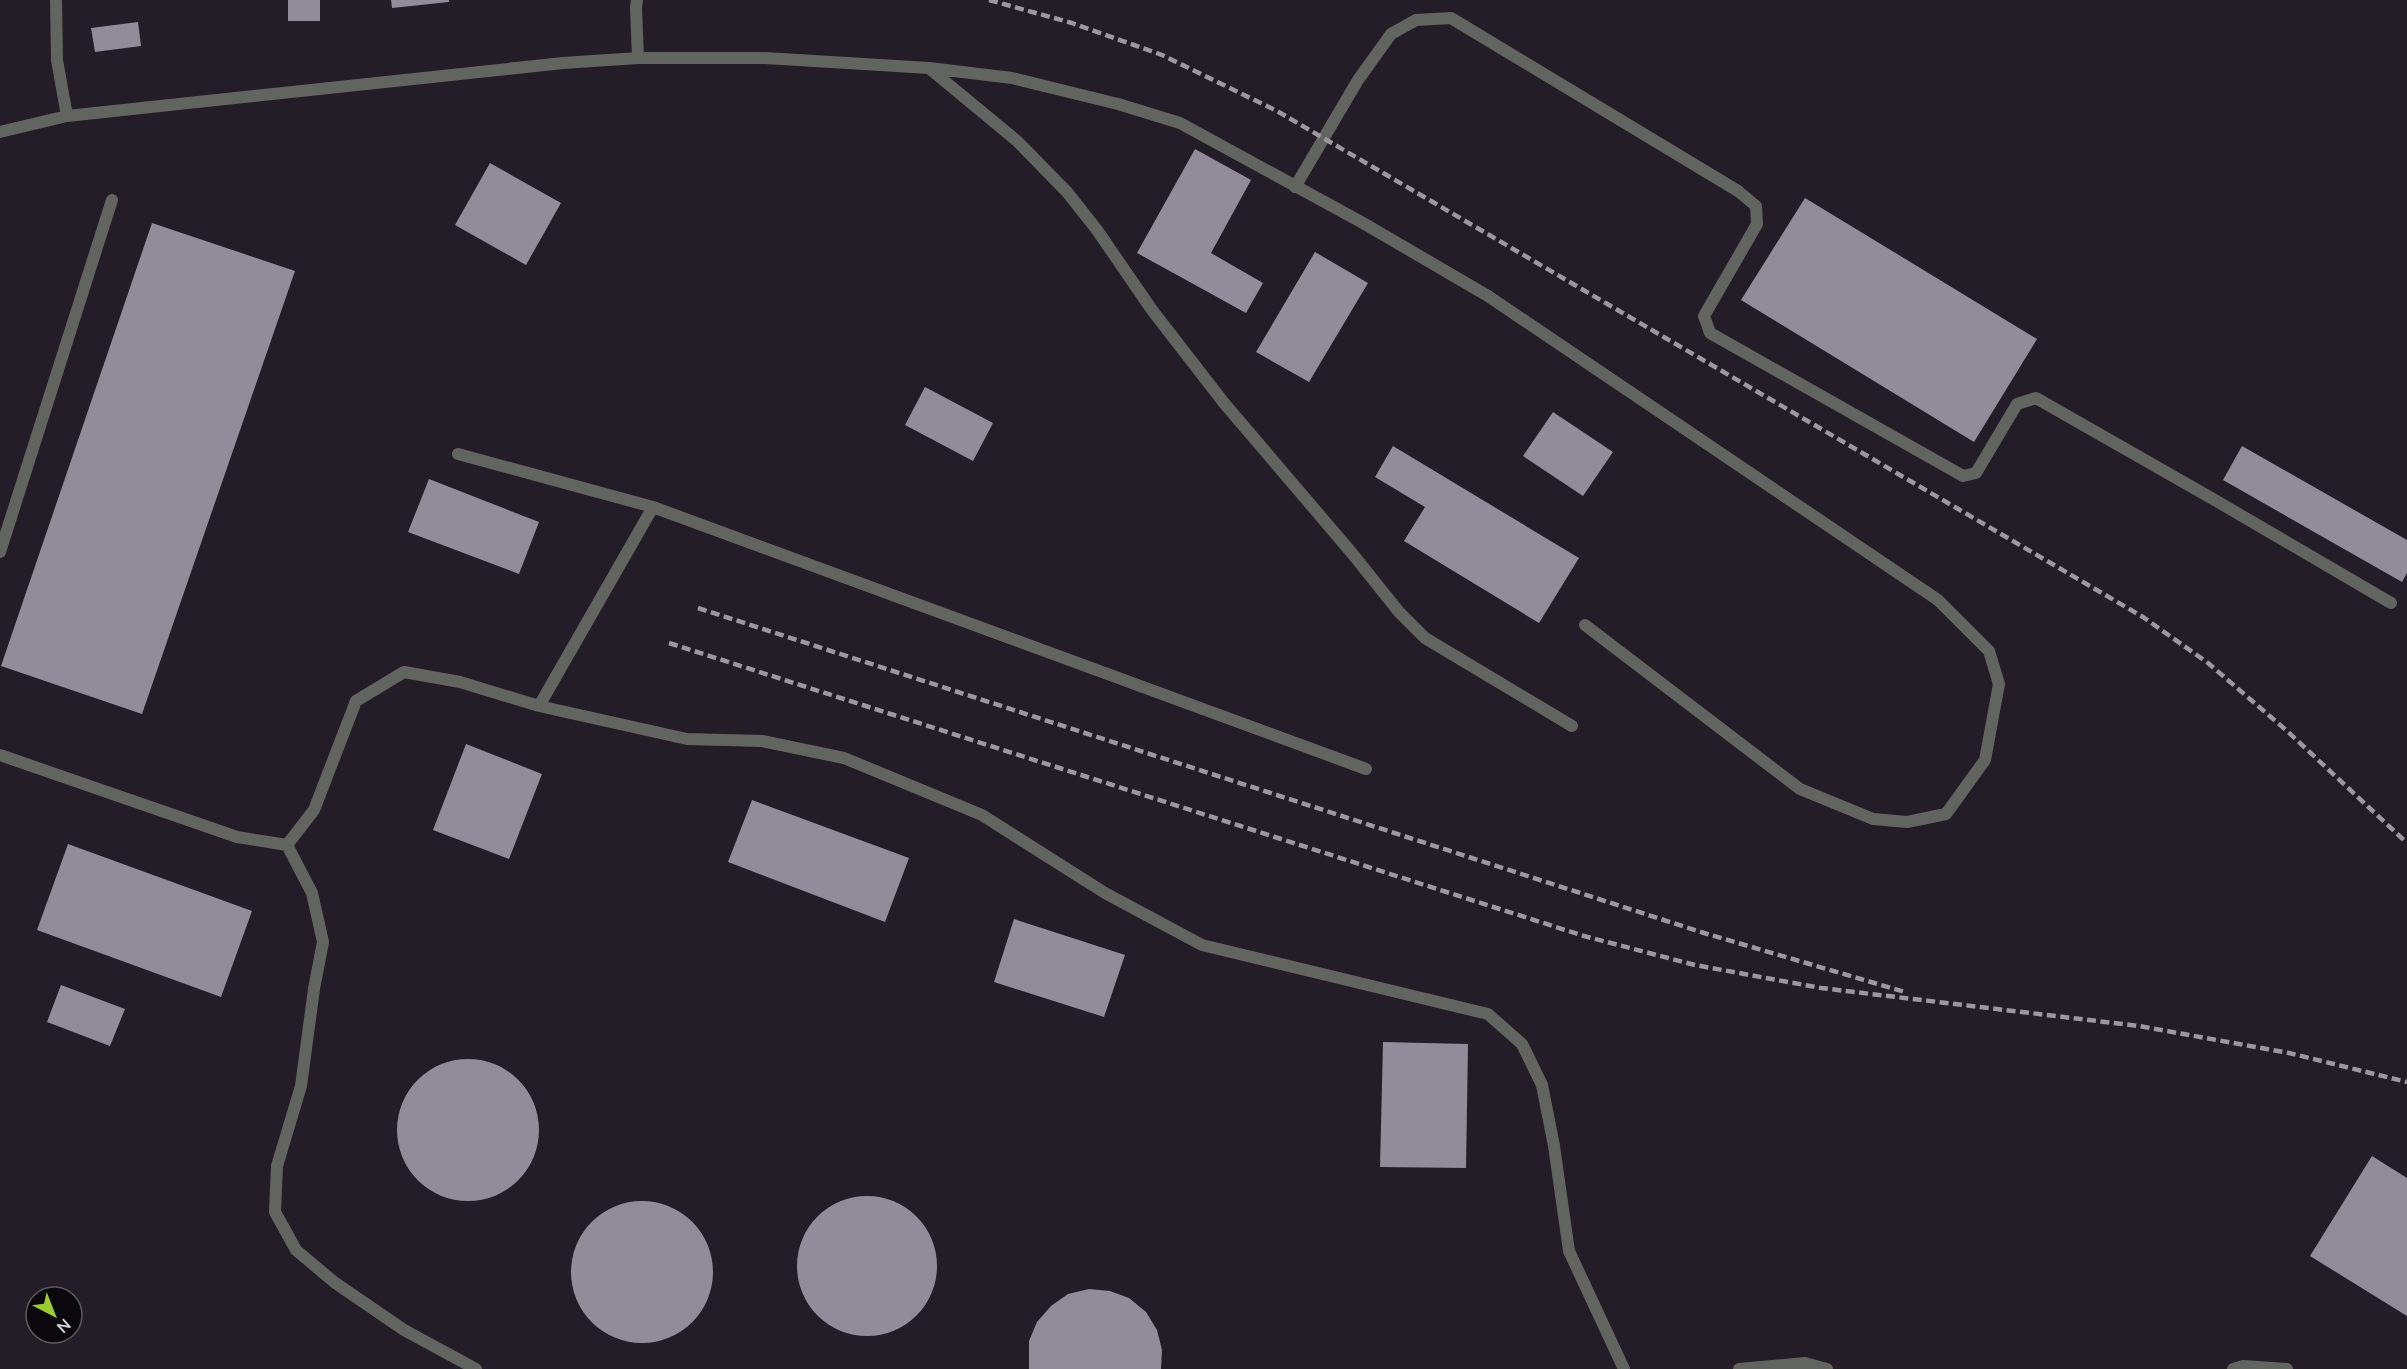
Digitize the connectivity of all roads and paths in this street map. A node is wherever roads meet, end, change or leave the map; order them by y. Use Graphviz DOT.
graph roads {
  1 [pos="56,0"];
  2 [pos="637,0"];
  3 [pos="639,58"];
  4 [pos="929,68"];
  5 [pos="67,116"];
  6 [pos="0,132"];
  7 [pos="1295,187"];
  8 [pos="112,200"];
  9 [pos="458,454"];
  10 [pos="653,507"];
  11 [pos="0,552"];
  12 [pos="2391,603"];
  13 [pos="1585,625"];
  14 [pos="539,706"];
  15 [pos="1572,726"];
  16 [pos="0,755"];
  17 [pos="1365,769"];
  18 [pos="287,845"];
  19 [pos="476,1369"];
  20 [pos="1624,1369"];
  21 [pos="1739,1369"];
  22 [pos="1827,1369"];
  23 [pos="2233,1369"];
  24 [pos="2287,1369"];
  1 -- 5 [label="lane"];
  2 -- 3 [label="lane"];
  3 -- 4 [label="lane"];
  3 -- 5 [label="lane"];
  4 -- 7 [label="lane"];
  4 -- 15 [label="lane"];
  5 -- 6 [label="lane"];
  7 -- 12 [label="lane"];
  7 -- 13 [label="lane"];
  8 -- 11 [label="lane"];
  9 -- 10 [label="lane"];
  10 -- 14 [label="lane"];
  10 -- 17 [label="lane"];
  14 -- 18 [label="lane"];
  14 -- 20 [label="lane"];
  16 -- 18 [label="lane"];
  18 -- 19 [label="lane"];
  21 -- 22 [label="lane"];
  23 -- 24 [label="lane"];
}
